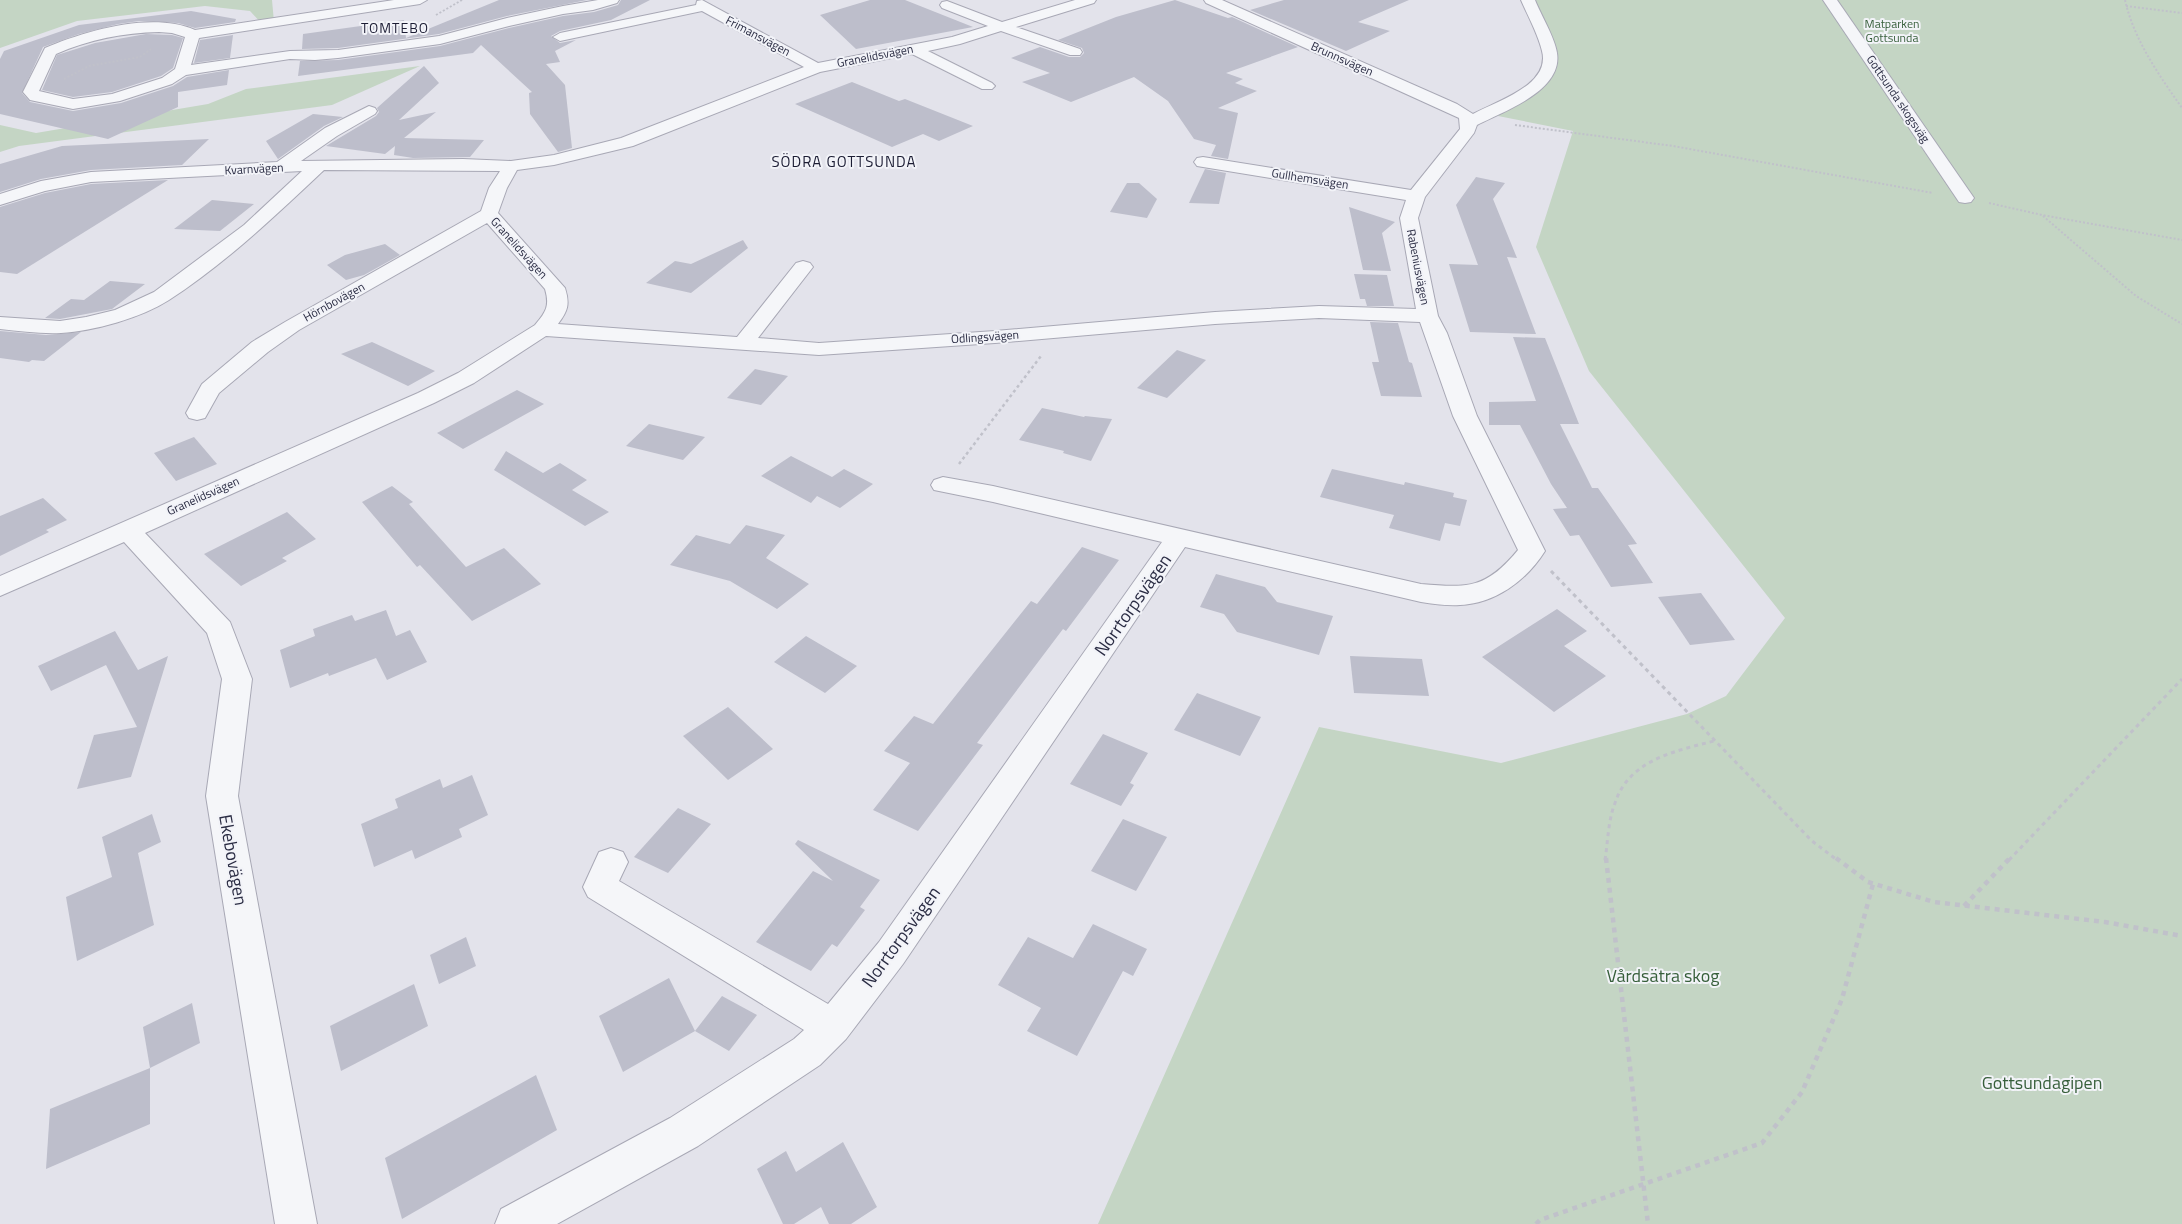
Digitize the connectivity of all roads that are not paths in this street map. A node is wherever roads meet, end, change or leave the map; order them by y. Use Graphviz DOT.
graph roads {
  1 [pos="420,0"];
  2 [pos="548,0"];
  3 [pos="612,0"];
  4 [pos="1090,0"];
  5 [pos="1211,0"];
  6 [pos="1528,0"];
  7 [pos="1830,0"];
  8 [pos="386,2"];
  9 [pos="947,5"];
  10 [pos="294,12"];
  11 [pos="507,22"];
  12 [pos="1006,27"];
  13 [pos="194,35"];
  14 [pos="560,37"];
  15 [pos="912,48"];
  16 [pos="1075,52"];
  17 [pos="290,55"];
  18 [pos="816,68"];
  19 [pos="182,71"];
  20 [pos="987,86"];
  21 [pos="369,111"];
  22 [pos="1469,123"];
  23 [pos="1203,162"];
  24 [pos="320,165"];
  25 [pos="511,166"];
  26 [pos="281,167"];
  27 [pos="1416,196"];
  28 [pos="1965,198"];
  29 [pos="0,200"];
  30 [pos="489,214"];
  31 [pos="803,267"];
  32 [pos="1428,316"];
  33 [pos="0,323"];
  34 [pos="542,329"];
  35 [pos="743,343"];
  36 [pos="197,413"];
  37 [pos="944,485"];
  38 [pos="128,531"];
  39 [pos="1179,537"];
  40 [pos="1532,550"];
  41 [pos="0,587"];
  42 [pos="612,862"];
  43 [pos="833,1027"];
  44 [pos="296,1224"];
  45 [pos="516,1224"];
  1 -- 8 [label="street"];
  2 -- 11 [label="street"];
  3 -- 11 [label="street"];
  4 -- 12 [label="street, Granelidsvägen"];
  5 -- 22 [label="street, Brunnsvägen"];
  6 -- 22 [label="street"];
  7 -- 28 [label="street, Gottsunda skogsväg"];
  8 -- 10 [label="street"];
  9 -- 12 [label="street"];
  10 -- 13 [label="street"];
  10 -- 17 [label="street"];
  11 -- 17 [label="street"];
  12 -- 15 [label="street, Granelidsvägen"];
  12 -- 16 [label="street"];
  13 -- 19 [label="street"];
  13 -- 19 [label="street"];
  14 -- 18 [label="street, Frimansvägen"];
  15 -- 18 [label="street, Granelidsvägen"];
  15 -- 20 [label="street"];
  17 -- 19 [label="street"];
  18 -- 25 [label="street, Granelidsvägen"];
  21 -- 26 [label="street"];
  22 -- 27 [label="street, Rabeniusvägen"];
  23 -- 27 [label="street, Gullhemsvägen"];
  24 -- 25 [label="street, Kvarnvägen"];
  24 -- 26 [label="street, Kvarnvägen"];
  24 -- 33 [label="street"];
  25 -- 30 [label="street, Granelidsvägen"];
  26 -- 29 [label="street, Kvarnvägen"];
  27 -- 32 [label="street, Rabeniusvägen"];
  30 -- 34 [label="street, Granelidsvägen"];
  30 -- 36 [label="street, Hörnbovägen"];
  31 -- 35 [label="street"];
  32 -- 35 [label="street, Odlingsvägen"];
  32 -- 40 [label="street, Rabeniusvägen"];
  34 -- 35 [label="street, Odlingsvägen"];
  34 -- 38 [label="street, Granelidsvägen"];
  37 -- 39 [label="street, Norrtorpsvägen"];
  38 -- 41 [label="street, Granelidsvägen"];
  38 -- 44 [label="street, Ekebovägen"];
  39 -- 40 [label="street, Norrtorpsvägen"];
  39 -- 43 [label="street, Norrtorpsvägen"];
  42 -- 43 [label="street"];
  43 -- 45 [label="street, Norrtorpsvägen"];
}
